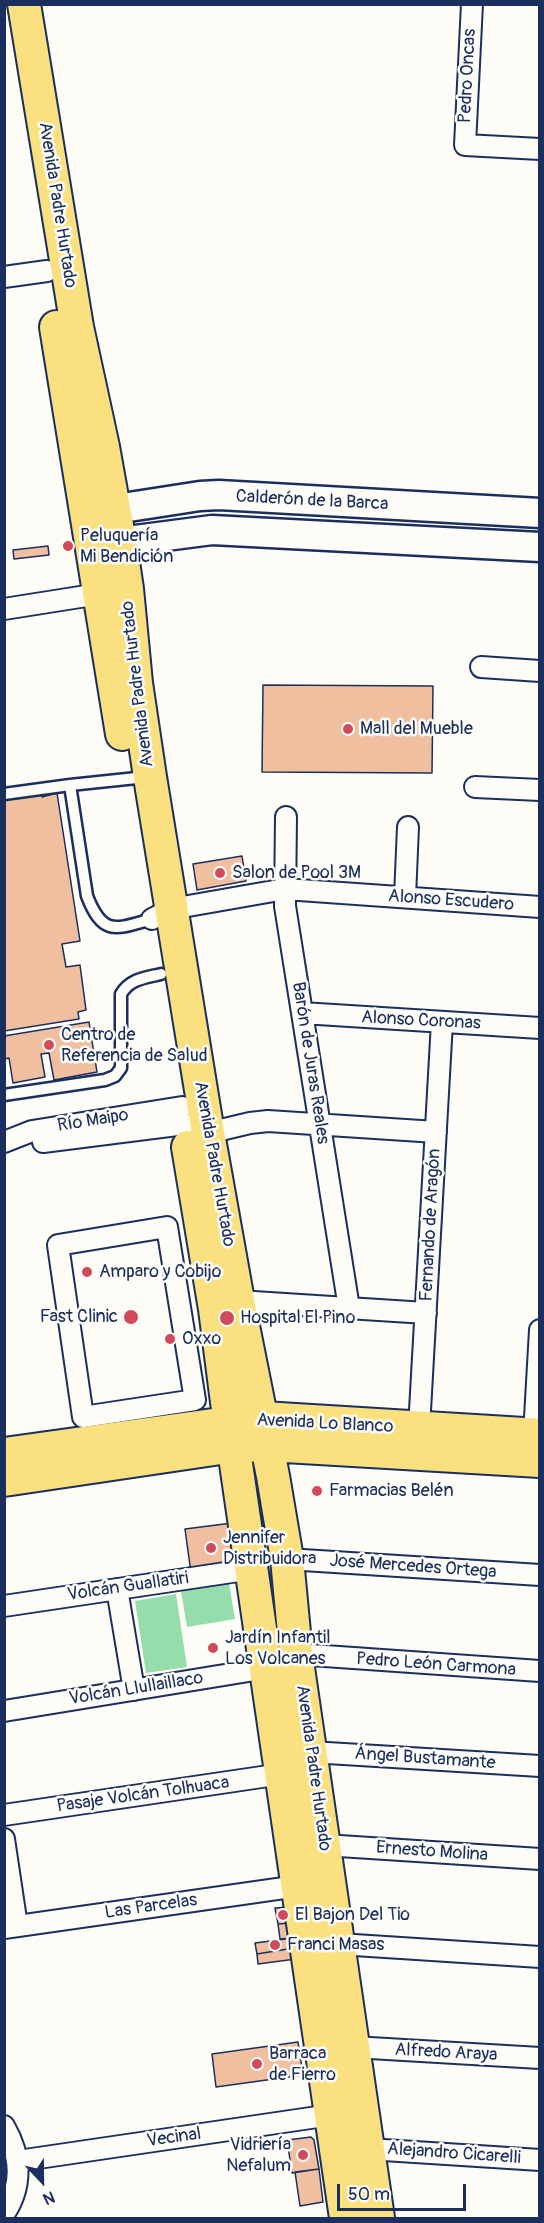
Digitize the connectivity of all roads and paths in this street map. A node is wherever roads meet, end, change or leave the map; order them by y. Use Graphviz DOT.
graph roads {
  1 [pos="24,4"];
  2 [pos="472,4"];
  3 [pos="4,12"];
  4 [pos="540,149"];
  5 [pos="47,272"];
  6 [pos="4,277"];
  7 [pos="236,496"];
  8 [pos="540,513"];
  9 [pos="103,526"];
  10 [pos="238,532"];
  11 [pos="540,547"];
  12 [pos="99,594"];
  13 [pos="4,609"];
  14 [pos="481,667"];
  15 [pos="540,671"];
  16 [pos="139,777"];
  17 [pos="70,784"];
  18 [pos="475,787"];
  19 [pos="540,790"];
  20 [pos="4,794"];
  21 [pos="286,817"];
  22 [pos="408,827"];
  23 [pos="285,889"];
  24 [pos="405,897"];
  25 [pos="540,907"];
  26 [pos="161,914"];
  27 [pos="160,974"];
  28 [pos="302,1013"];
  29 [pos="442,1022"];
  30 [pos="540,1028"];
  31 [pos="4,1095"];
  32 [pos="192,1121"];
  33 [pos="320,1124"];
  34 [pos="436,1132"];
  35 [pos="4,1143"];
  36 [pos="57,1245"];
  37 [pos="238,1301"];
  38 [pos="349,1308"];
  39 [pos="426,1312"];
  40 [pos="540,1330"];
  41 [pos="419,1428"];
  42 [pos="266,1432"];
  43 [pos="232,1434"];
  44 [pos="538,1444"];
  45 [pos="10,1458"];
  46 [pos="287,1559"];
  47 [pos="252,1569"];
  48 [pos="540,1575"];
  49 [pos="117,1589"];
  50 [pos="4,1606"];
  51 [pos="296,1654"];
  52 [pos="267,1668"];
  53 [pos="540,1671"];
  54 [pos="134,1690"];
  55 [pos="4,1710"];
  56 [pos="311,1752"];
  57 [pos="540,1766"];
  58 [pos="282,1774"];
  59 [pos="4,1815"];
  60 [pos="4,1839"];
  61 [pos="324,1845"];
  62 [pos="540,1859"];
  63 [pos="298,1886"];
  64 [pos="11,1927"];
  65 [pos="339,1944"];
  66 [pos="540,1957"];
  67 [pos="353,2047"];
  68 [pos="540,2058"];
  69 [pos="331,2115"];
  70 [pos="4,2126"];
  71 [pos="368,2149"];
  72 [pos="540,2160"];
  73 [pos="18,2161"];
  74 [pos="4,2214"];
  75 [pos="346,2218"];
  76 [pos="378,2218"];
  1 -- 9 [label="main road, Avenida Padre Hurtado"];
  2 -- 4 [label="street, Pedro Oncas"];
  3 -- 5 [label="main road, Avenida Padre Hurtado"];
  5 -- 6 [label="street"];
  5 -- 9 [label="main road, Avenida Padre Hurtado"];
  7 -- 8 [label="street, Calderón de la Barca"];
  7 -- 9 [label="street, Calderón de la Barca"];
  7 -- 10 [label="street"];
  9 -- 10 [label="street, Calderón de la Barca"];
  9 -- 12 [label="main road, Avenida Padre Hurtado"];
  9 -- 16 [label="main road, Avenida Padre Hurtado"];
  10 -- 11 [label="street, Calderón de la Barca"];
  12 -- 13 [label="street"];
  12 -- 16 [label="main road, Avenida Padre Hurtado"];
  14 -- 15 [label="street"];
  16 -- 17 [label="lane"];
  16 -- 26 [label="main road, Avenida Padre Hurtado"];
  17 -- 20 [label="lane"];
  17 -- 26 [label="lane"];
  18 -- 19 [label="street"];
  21 -- 23 [label="street, Barón de Juras Reales"];
  22 -- 24 [label="street"];
  23 -- 24 [label="street, Alonso Escudero"];
  23 -- 26 [label="street, Alonso Escudero"];
  23 -- 28 [label="street, Barón de Juras Reales"];
  24 -- 25 [label="street, Alonso Escudero"];
  26 -- 27 [label="main road, Avenida Padre Hurtado"];
  26 -- 32 [label="main road, Avenida Padre Hurtado"];
  27 -- 31 [label="lane"];
  27 -- 32 [label="main road, Avenida Padre Hurtado"];
  28 -- 29 [label="street, Alonso Coronas"];
  28 -- 33 [label="street, Barón de Juras Reales"];
  29 -- 30 [label="street, Alonso Coronas"];
  29 -- 34 [label="street, Fernando de Aragón"];
  32 -- 33 [label="street, Río Maipo"];
  32 -- 35 [label="street, Río Maipo"];
  32 -- 37 [label="main road, Avenida Padre Hurtado"];
  32 -- 43 [label="main road, Avenida Padre Hurtado"];
  33 -- 34 [label="street, Río Maipo"];
  33 -- 38 [label="street, Barón de Juras Reales"];
  34 -- 39 [label="street, Fernando de Aragón"];
  36 -- 36 [label="street"];
  37 -- 38 [label="street"];
  37 -- 42 [label="main road, Avenida Padre Hurtado"];
  38 -- 39 [label="street"];
  39 -- 41 [label="street, Fernando de Aragón"];
  40 -- 44 [label="street"];
  41 -- 42 [label="main road, Avenida Lo Blanco"];
  41 -- 44 [label="main road, Avenida Lo Blanco"];
  42 -- 43 [label="main road, Avenida Lo Blanco"];
  42 -- 44 [label="main road, Avenida Lo Blanco"];
  42 -- 46 [label="main road, Avenida Padre Hurtado"];
  43 -- 45 [label="main road, Avenida Lo Blanco"];
  43 -- 47 [label="main road, Avenida Padre Hurtado"];
  46 -- 48 [label="street, José Mercedes Ortega"];
  46 -- 51 [label="main road, Avenida Padre Hurtado"];
  47 -- 49 [label="street, Volcán Guallatiri"];
  47 -- 52 [label="main road, Avenida Padre Hurtado"];
  49 -- 50 [label="street, Volcán Guallatiri"];
  49 -- 54 [label="street"];
  51 -- 53 [label="street, Pedro León Carmona"];
  51 -- 56 [label="main road, Avenida Padre Hurtado"];
  52 -- 54 [label="street, Volcán Llullaillaco"];
  52 -- 58 [label="main road, Avenida Padre Hurtado"];
  54 -- 55 [label="street, Volcán Llullaillaco"];
  56 -- 57 [label="street, Ángel Bustamante"];
  56 -- 61 [label="main road, Avenida Padre Hurtado"];
  58 -- 59 [label="street, Pasaje Volcán Tolhuaca"];
  58 -- 63 [label="main road, Avenida Padre Hurtado"];
  60 -- 64 [label="street"];
  61 -- 62 [label="street, Ernesto Molina"];
  61 -- 65 [label="main road, Avenida Padre Hurtado"];
  63 -- 64 [label="street, Las Parcelas"];
  63 -- 69 [label="main road, Avenida Padre Hurtado"];
  65 -- 66 [label="street"];
  65 -- 67 [label="main road, Avenida Padre Hurtado"];
  67 -- 68 [label="street, Alfredo Araya"];
  67 -- 71 [label="main road, Avenida Padre Hurtado"];
  69 -- 73 [label="street, Vecinal"];
  69 -- 75 [label="main road, Avenida Padre Hurtado"];
  70 -- 73 [label="street"];
  71 -- 72 [label="street, Alejandro Cicarelli"];
  71 -- 76 [label="main road, Avenida Padre Hurtado"];
  73 -- 74 [label="street"];
}
